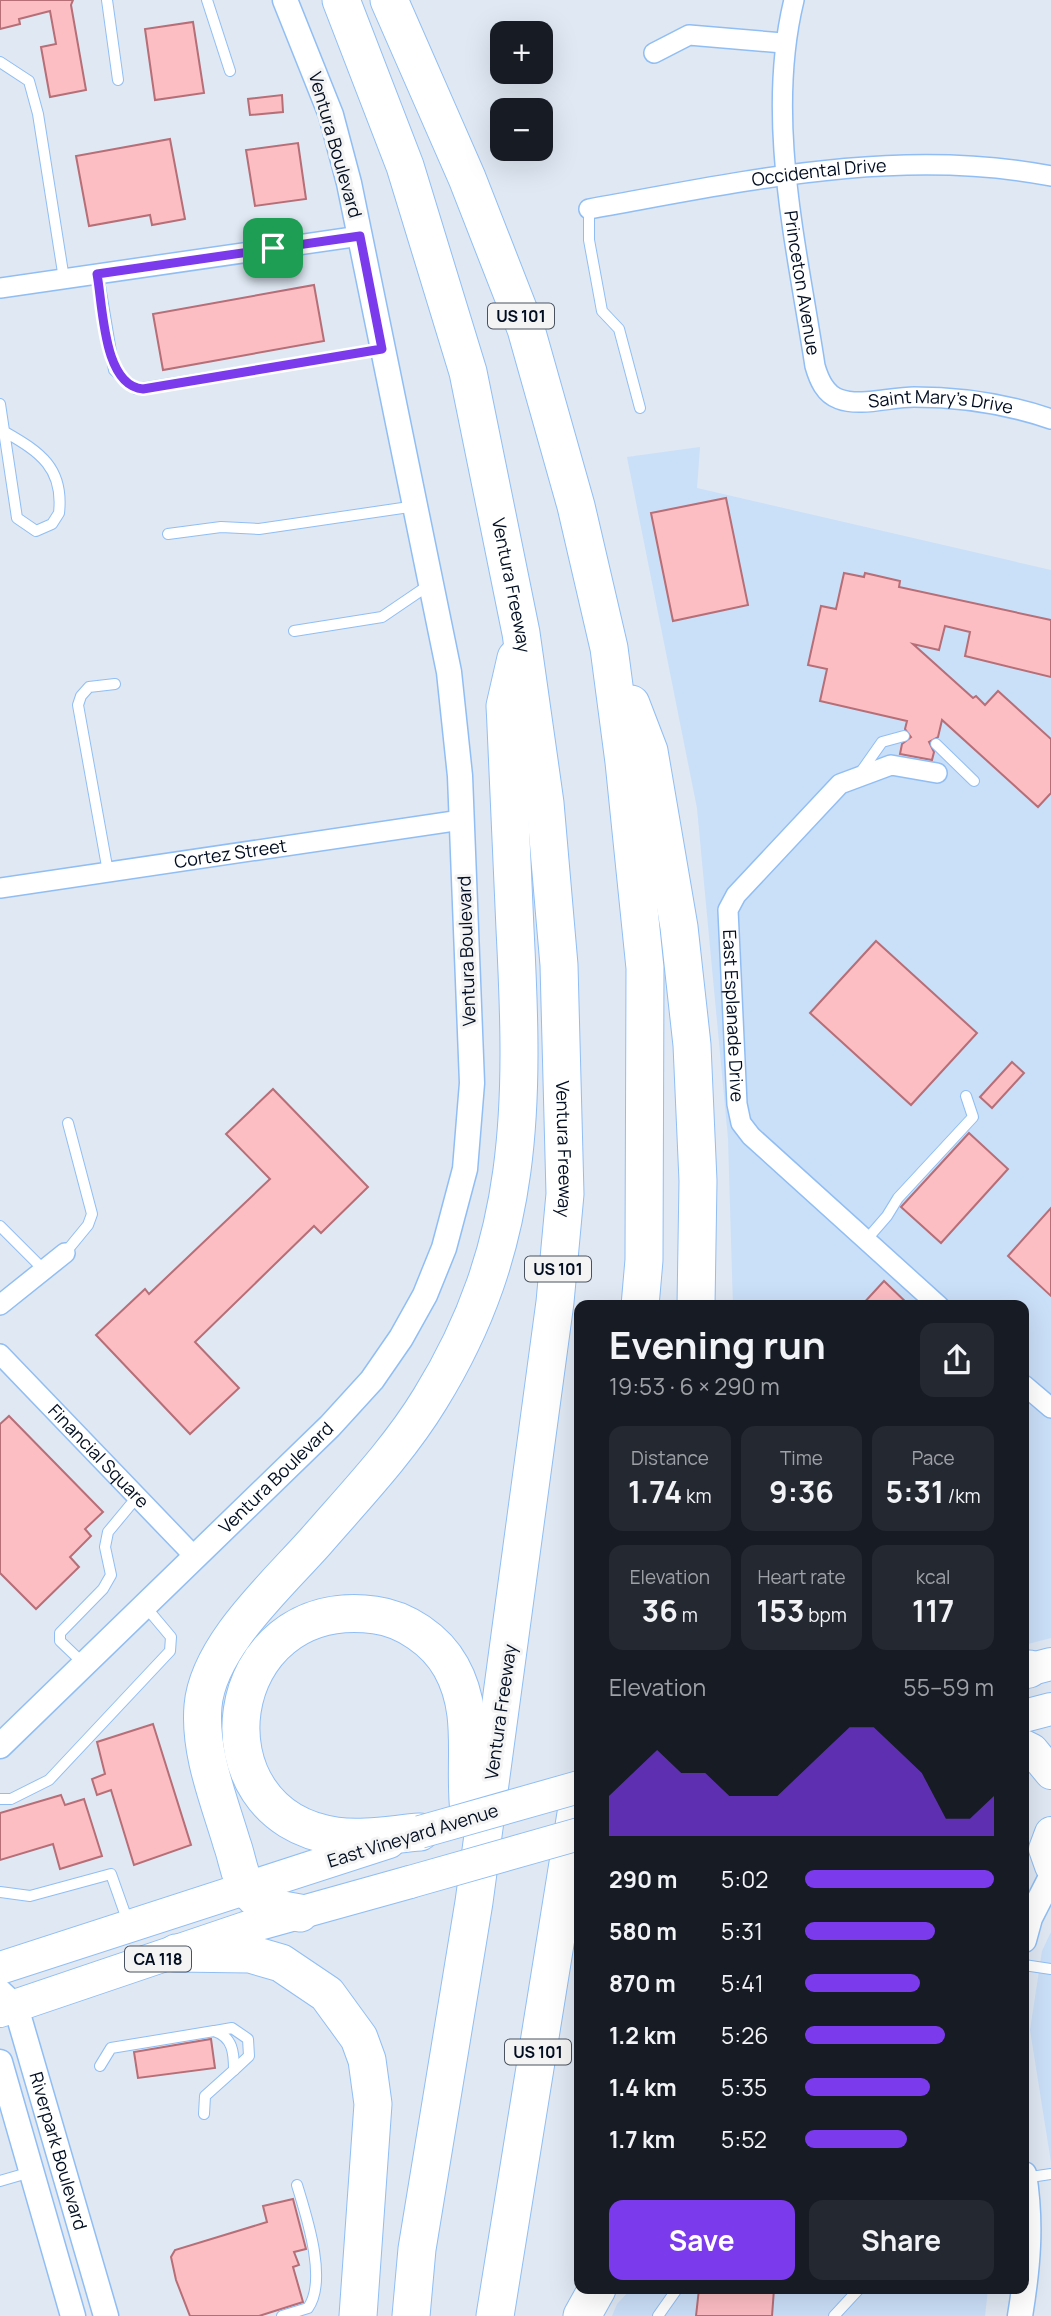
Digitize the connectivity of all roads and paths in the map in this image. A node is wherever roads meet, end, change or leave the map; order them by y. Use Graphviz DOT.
graph roads {
  1 [pos="107,0"];
  2 [pos="207,0"];
  3 [pos="285,0"];
  4 [pos="341,0"];
  5 [pos="390,0"];
  6 [pos="794,0"];
  7 [pos="783,43"];
  8 [pos="654,53"];
  9 [pos="0,62"];
  10 [pos="230,71"];
  11 [pos="118,80"];
  12 [pos="788,175"];
  13 [pos="1051,176"];
  14 [pos="589,209"];
  15 [pos="360,236"];
  16 [pos="97,274"];
  17 [pos="64,279"];
  18 [pos="0,288"];
  19 [pos="382,349"];
  20 [pos="830,394"];
  21 [pos="0,404"];
  22 [pos="640,408"];
  23 [pos="1051,419"];
  24 [pos="5,432"];
  25 [pos="416,506"];
  26 [pos="168,534"];
  27 [pos="432,583"];
  28 [pos="294,631"];
  29 [pos="521,633"];
  30 [pos="609,648"];
  31 [pos="115,684"];
  32 [pos="904,736"];
  33 [pos="936,744"];
  34 [pos="937,773"];
  35 [pos="858,776"];
  36 [pos="974,781"];
  37 [pos="461,820"];
  38 [pos="108,872"];
  39 [pos="0,888"];
  40 [pos="966,1096"];
  41 [pos="68,1123"];
  42 [pos="0,1226"];
  43 [pos="867,1238"];
  44 [pos="65,1253"];
  45 [pos="44,1270"];
  46 [pos="640,1300"];
  47 [pos="696,1300"];
  48 [pos="933,1300"];
  49 [pos="0,1305"];
  50 [pos="0,1354"];
  51 [pos="1029,1389"];
  52 [pos="1051,1408"];
  53 [pos="137,1497"];
  54 [pos="195,1557"];
  55 [pos="145,1606"];
  56 [pos="84,1664"];
  57 [pos="1051,1709"];
  58 [pos="1029,1715"];
  59 [pos="0,1746"];
  60 [pos="1029,1748"];
  61 [pos="1051,1773"];
  62 [pos="574,1788"];
  63 [pos="0,1799"];
  64 [pos="574,1826"];
  65 [pos="420,1832"];
  66 [pos="1051,1833"];
  67 [pos="574,1835"];
  68 [pos="1051,1866"];
  69 [pos="1051,1877"];
  70 [pos="477,1880"];
  71 [pos="246,1887"];
  72 [pos="0,1892"];
  73 [pos="300,1913"];
  74 [pos="1029,1922"];
  75 [pos="117,1930"];
  76 [pos="176,1953"];
  77 [pos="11,1964"];
  78 [pos="1029,1966"];
  79 [pos="1051,1969"];
  80 [pos="5,2004"];
  81 [pos="214,2031"];
  82 [pos="0,2062"];
  83 [pos="100,2066"];
  84 [pos="234,2070"];
  85 [pos="204,2114"];
  86 [pos="32,2172"];
  87 [pos="1051,2174"];
  88 [pos="1029,2176"];
  89 [pos="0,2181"];
  90 [pos="297,2185"];
  91 [pos="1029,2217"];
  92 [pos="1029,2257"];
  93 [pos="594,2294"];
  94 [pos="673,2294"];
  95 [pos="854,2294"];
  96 [pos="1023,2294"];
  97 [pos="73,2316"];
  98 [pos="106,2316"];
  99 [pos="282,2316"];
  100 [pos="358,2316"];
  101 [pos="411,2316"];
  102 [pos="495,2316"];
  103 [pos="582,2316"];
  104 [pos="658,2316"];
  105 [pos="834,2316"];
  106 [pos="1020,2316"];
  1 -- 11 [label="lane"];
  2 -- 10 [label="lane"];
  3 -- 15 [label="street, Ventura Boulevard"];
  4 -- 29 [label="highway, Ventura Freeway / US 101"];
  5 -- 30 [label="highway, US 101"];
  6 -- 7 [label="street, Princeton Avenue"];
  7 -- 8 [label="street"];
  7 -- 12 [label="street, Princeton Avenue"];
  9 -- 17 [label="lane"];
  12 -- 13 [label="street, Occidental Drive"];
  12 -- 14 [label="street, Occidental Drive"];
  12 -- 20 [label="street, Princeton Avenue"];
  14 -- 22 [label="lane"];
  15 -- 16 [label="street"];
  15 -- 19 [label="street, Ventura Boulevard"];
  16 -- 17 [label="street"];
  16 -- 19 [label="lane"];
  17 -- 18 [label="street"];
  19 -- 25 [label="street, Ventura Boulevard"];
  20 -- 23 [label="street, Saint Mary's Drive"];
  21 -- 24 [label="lane"];
  24 -- 24 [label="lane"];
  25 -- 26 [label="lane"];
  25 -- 27 [label="street, Ventura Boulevard"];
  27 -- 28 [label="lane"];
  27 -- 37 [label="street, Ventura Boulevard"];
  29 -- 70 [label="highway, Ventura Freeway / US 101"];
  29 -- 71 [label="highway"];
  30 -- 46 [label="highway, US 101"];
  30 -- 47 [label="highway"];
  31 -- 38 [label="lane"];
  32 -- 35 [label="lane"];
  33 -- 36 [label="lane"];
  34 -- 35 [label="street, East Esplanade Drive"];
  35 -- 43 [label="street, East Esplanade Drive"];
  37 -- 38 [label="street, Cortez Street"];
  37 -- 54 [label="street, Ventura Boulevard"];
  38 -- 39 [label="street, Cortez Street"];
  40 -- 43 [label="lane"];
  41 -- 44 [label="lane"];
  42 -- 45 [label="lane"];
  43 -- 48 [label="street, East Esplanade Drive"];
  44 -- 45 [label="street"];
  45 -- 49 [label="street"];
  50 -- 53 [label="street, Financial Square"];
  51 -- 52 [label="street"];
  53 -- 54 [label="street, Financial Square"];
  53 -- 56 [label="lane"];
  54 -- 55 [label="street, Ventura Boulevard"];
  55 -- 56 [label="street, Ventura Boulevard"];
  55 -- 63 [label="lane"];
  56 -- 59 [label="street, Ventura Boulevard"];
  57 -- 58 [label="main road"];
  60 -- 61 [label="main road"];
  62 -- 65 [label="main road, East Vineyard Avenue / CA 118, bridge"];
  64 -- 102 [label="highway, US 101"];
  65 -- 70 [label="highway"];
  65 -- 71 [label="main road, East Vineyard Avenue / CA 118"];
  66 -- 68 [label="main road"];
  67 -- 73 [label="main road, CA 118, bridge"];
  69 -- 74 [label="street"];
  70 -- 101 [label="highway, Ventura Freeway / US 101"];
  71 -- 73 [label="highway"];
  71 -- 75 [label="main road, CA 118"];
  72 -- 75 [label="lane"];
  73 -- 76 [label="main road, CA 118"];
  75 -- 77 [label="main road, CA 118"];
  76 -- 80 [label="main road, CA 118"];
  76 -- 100 [label="highway"];
  78 -- 79 [label="lane"];
  80 -- 98 [label="street, Riverpark Boulevard"];
  81 -- 83 [label="lane"];
  81 -- 84 [label="lane"];
  81 -- 84 [label="lane"];
  82 -- 86 [label="street, Riverpark Boulevard"];
  84 -- 85 [label="lane"];
  86 -- 89 [label="lane"];
  86 -- 97 [label="street, Riverpark Boulevard"];
  87 -- 88 [label="lane"];
  90 -- 99 [label="lane"];
  91 -- 92 [label="street"];
  93 -- 103 [label="highway"];
  94 -- 104 [label="lane"];
  95 -- 105 [label="lane"];
  96 -- 106 [label="street"];
}
